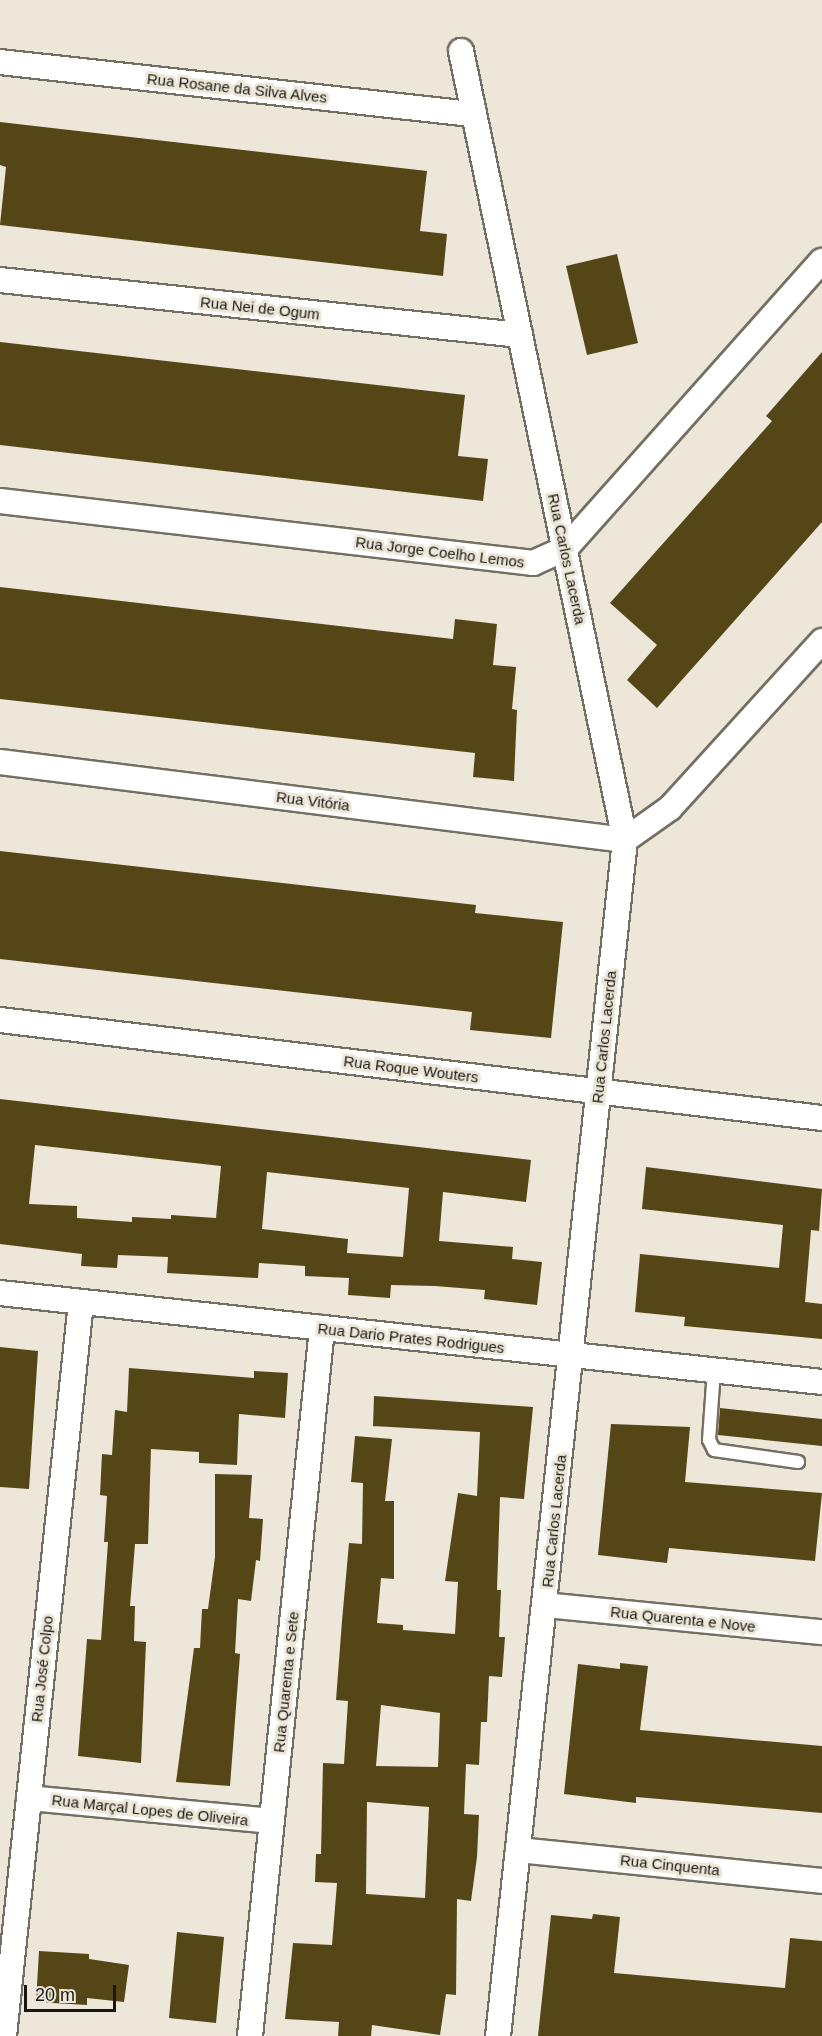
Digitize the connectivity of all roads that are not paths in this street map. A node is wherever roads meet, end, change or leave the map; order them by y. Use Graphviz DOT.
graph roads {
  1 [pos="461,51"];
  2 [pos="0,62"];
  3 [pos="474,114"];
  4 [pos="822,261"];
  5 [pos="0,280"];
  6 [pos="520,335"];
  7 [pos="0,501"];
  8 [pos="565,549"];
  9 [pos="822,641"];
  10 [pos="0,762"];
  11 [pos="625,840"];
  12 [pos="0,1020"];
  13 [pos="598,1091"];
  14 [pos="822,1118"];
  15 [pos="0,1293"];
  16 [pos="81,1302"];
  17 [pos="322,1328"];
  18 [pos="572,1355"];
  19 [pos="714,1370"];
  20 [pos="822,1382"];
  21 [pos="798,1462"];
  22 [pos="545,1605"];
  23 [pos="822,1632"];
  24 [pos="29,1798"];
  25 [pos="271,1821"];
  26 [pos="518,1850"];
  27 [pos="822,1881"];
  28 [pos="4,2036"];
  29 [pos="250,2036"];
  30 [pos="498,2036"];
  1 -- 3 [label="street, Rua Carlos Lacerda"];
  2 -- 3 [label="street, Rua Rosane da Silva Alves"];
  3 -- 6 [label="street, Rua Carlos Lacerda"];
  4 -- 8 [label="street, Rua Jorge Coelho Lemos"];
  5 -- 6 [label="street, Rua Nei de Ogum"];
  6 -- 8 [label="street, Rua Carlos Lacerda"];
  7 -- 8 [label="street, Rua Jorge Coelho Lemos"];
  8 -- 11 [label="street, Rua Carlos Lacerda"];
  9 -- 11 [label="street"];
  10 -- 11 [label="street, Rua Vitória"];
  11 -- 13 [label="street, Rua Carlos Lacerda"];
  12 -- 13 [label="street, Rua Roque Wouters"];
  13 -- 14 [label="street, Rua Roque Wouters"];
  13 -- 18 [label="street, Rua Carlos Lacerda"];
  15 -- 16 [label="street, Rua Dario Prates Rodrigues"];
  16 -- 17 [label="street, Rua Dario Prates Rodrigues"];
  16 -- 24 [label="street, Rua José Colpo"];
  17 -- 18 [label="street, Rua Dario Prates Rodrigues"];
  17 -- 25 [label="street, Rua Quarenta e Sete"];
  18 -- 19 [label="street, Rua Dario Prates Rodrigues"];
  18 -- 22 [label="street, Rua Carlos Lacerda"];
  19 -- 20 [label="street, Rua Dario Prates Rodrigues"];
  19 -- 21 [label="lane"];
  22 -- 23 [label="street, Rua Quarenta e Nove"];
  22 -- 26 [label="street, Rua Carlos Lacerda"];
  24 -- 25 [label="street, Rua Marçal Lopes de Oliveira"];
  24 -- 28 [label="street, Rua José Colpo"];
  25 -- 29 [label="street, Rua Quarenta e Sete"];
  26 -- 27 [label="street, Rua Cinquenta"];
  26 -- 30 [label="street, Rua Carlos Lacerda"];
}
